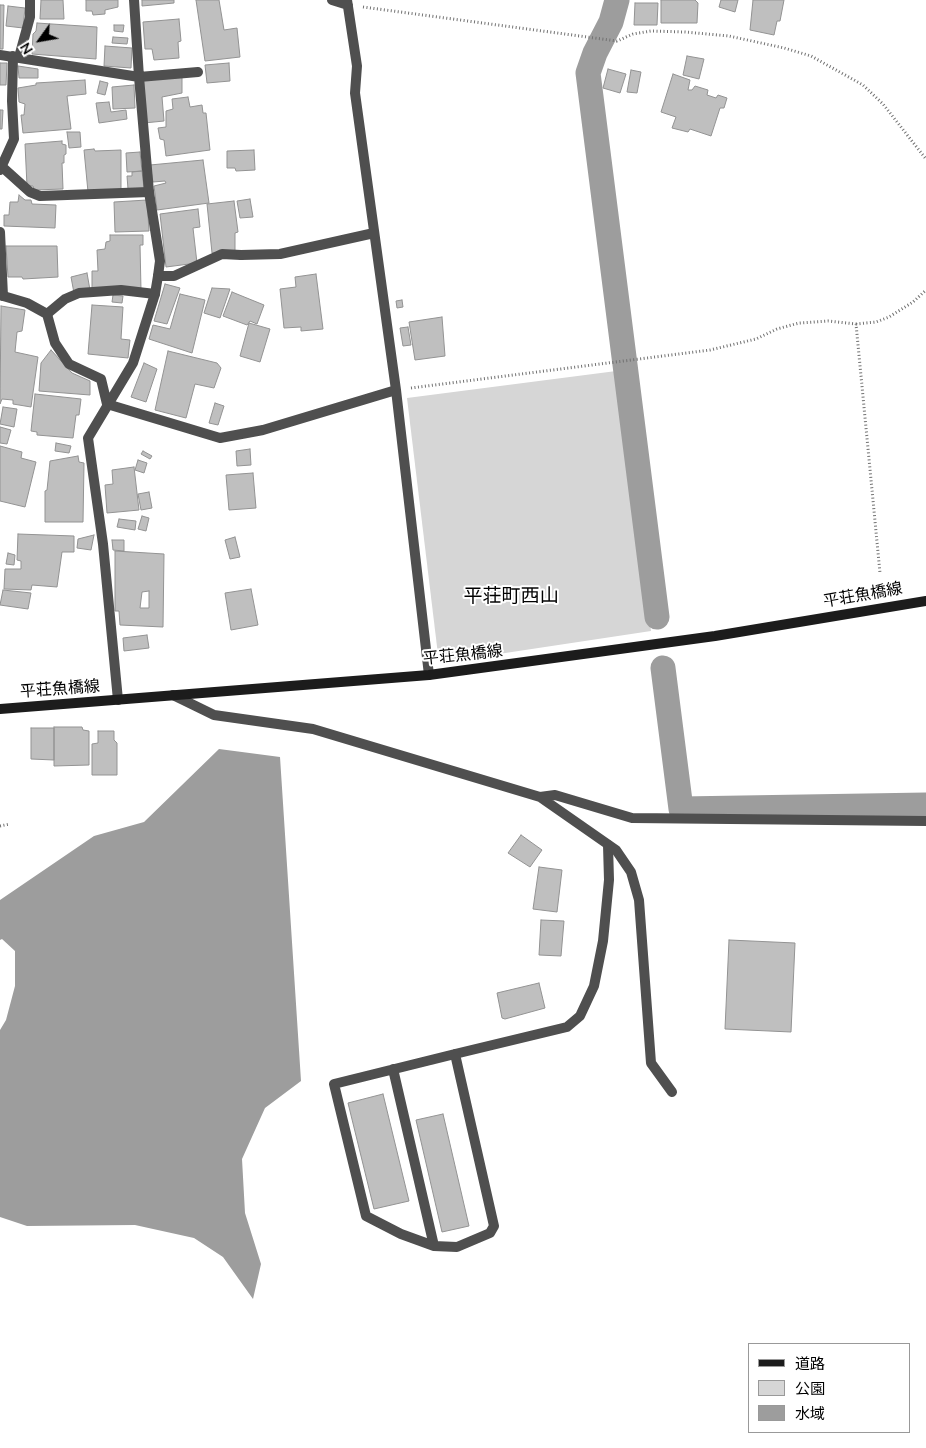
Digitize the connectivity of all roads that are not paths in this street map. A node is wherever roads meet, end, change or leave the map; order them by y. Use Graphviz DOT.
graph roads {
  1 [pos="30,0"];
  2 [pos="134,0"];
  3 [pos="332,0"];
  4 [pos="348,2"];
  5 [pos="0,55"];
  6 [pos="16,56"];
  7 [pos="198,72"];
  8 [pos="139,77"];
  9 [pos="1,167"];
  10 [pos="148,192"];
  11 [pos="0,232"];
  12 [pos="374,233"];
  13 [pos="158,276"];
  14 [pos="155,294"];
  15 [pos="1,296"];
  16 [pos="47,314"];
  17 [pos="396,390"];
  18 [pos="107,404"];
  19 [pos="926,601"];
  20 [pos="429,675"];
  21 [pos="173,695"];
  22 [pos="118,700"];
  23 [pos="0,709"];
  24 [pos="540,797"];
  25 [pos="926,821"];
  26 [pos="608,845"];
  27 [pos="455,1054"];
  28 [pos="393,1069"];
  29 [pos="672,1092"];
  30 [pos="434,1246"];
  1 -- 6 [label="street"];
  2 -- 8 [label="street"];
  3 -- 4 [label="street"];
  4 -- 12 [label="street"];
  5 -- 6 [label="street"];
  6 -- 8 [label="street"];
  6 -- 9 [label="street"];
  7 -- 8 [label="street"];
  8 -- 10 [label="street"];
  9 -- 10 [label="street"];
  10 -- 13 [label="street"];
  11 -- 15 [label="street"];
  12 -- 13 [label="street"];
  12 -- 17 [label="street"];
  13 -- 14 [label="street"];
  14 -- 16 [label="street"];
  14 -- 18 [label="street"];
  15 -- 16 [label="street"];
  16 -- 18 [label="street"];
  17 -- 18 [label="street"];
  17 -- 20 [label="street"];
  18 -- 22 [label="street"];
  19 -- 20 [label="main road, 平荘魚橋線"];
  20 -- 21 [label="main road, 平荘魚橋線"];
  21 -- 22 [label="main road, 平荘魚橋線"];
  21 -- 24 [label="street"];
  22 -- 23 [label="main road, 平荘魚橋線"];
  24 -- 25 [label="street"];
  24 -- 26 [label="street"];
  26 -- 27 [label="street"];
  26 -- 29 [label="street"];
  27 -- 28 [label="street"];
  27 -- 30 [label="street"];
  28 -- 30 [label="street"];
  28 -- 30 [label="street"];
}
